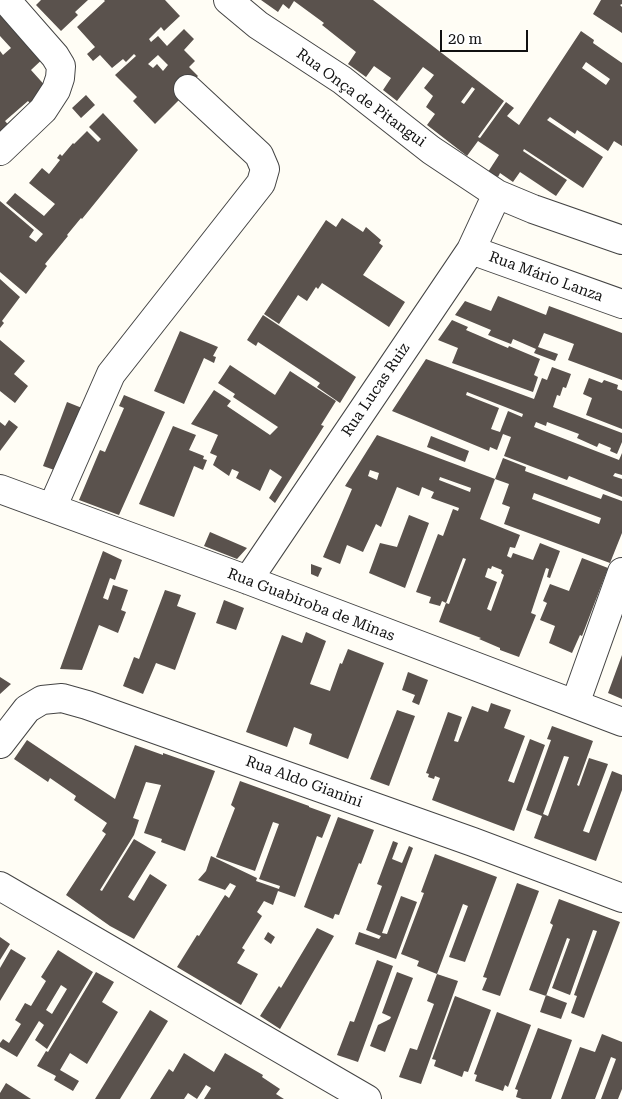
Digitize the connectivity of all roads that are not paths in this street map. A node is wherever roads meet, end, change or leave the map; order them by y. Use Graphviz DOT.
graph roads {
  1 [pos="6,0"];
  2 [pos="228,0"];
  3 [pos="188,89"];
  4 [pos="0,152"];
  5 [pos="497,194"];
  6 [pos="618,230"];
  7 [pos="471,250"];
  8 [pos="622,304"];
  9 [pos="0,489"];
  10 [pos="52,508"];
  11 [pos="622,572"];
  12 [pos="248,580"];
  13 [pos="575,704"];
  14 [pos="622,722"];
  15 [pos="0,744"];
  16 [pos="0,886"];
  17 [pos="622,898"];
  18 [pos="367,1099"];
  1 -- 4 [label="street"];
  2 -- 5 [label="street, Rua Onça de Pitangui"];
  3 -- 10 [label="street"];
  5 -- 6 [label="street"];
  5 -- 7 [label="street, Rua Lucas Ruiz"];
  7 -- 8 [label="street, Rua Mário Lanza"];
  7 -- 12 [label="street, Rua Lucas Ruiz"];
  9 -- 10 [label="street, Rua Guabiroba de Minas"];
  10 -- 12 [label="street, Rua Guabiroba de Minas"];
  11 -- 13 [label="street"];
  12 -- 13 [label="street, Rua Guabiroba de Minas"];
  13 -- 14 [label="street, Rua Guabiroba de Minas"];
  15 -- 17 [label="street, Rua Aldo Gianini"];
  16 -- 18 [label="street"];
}
